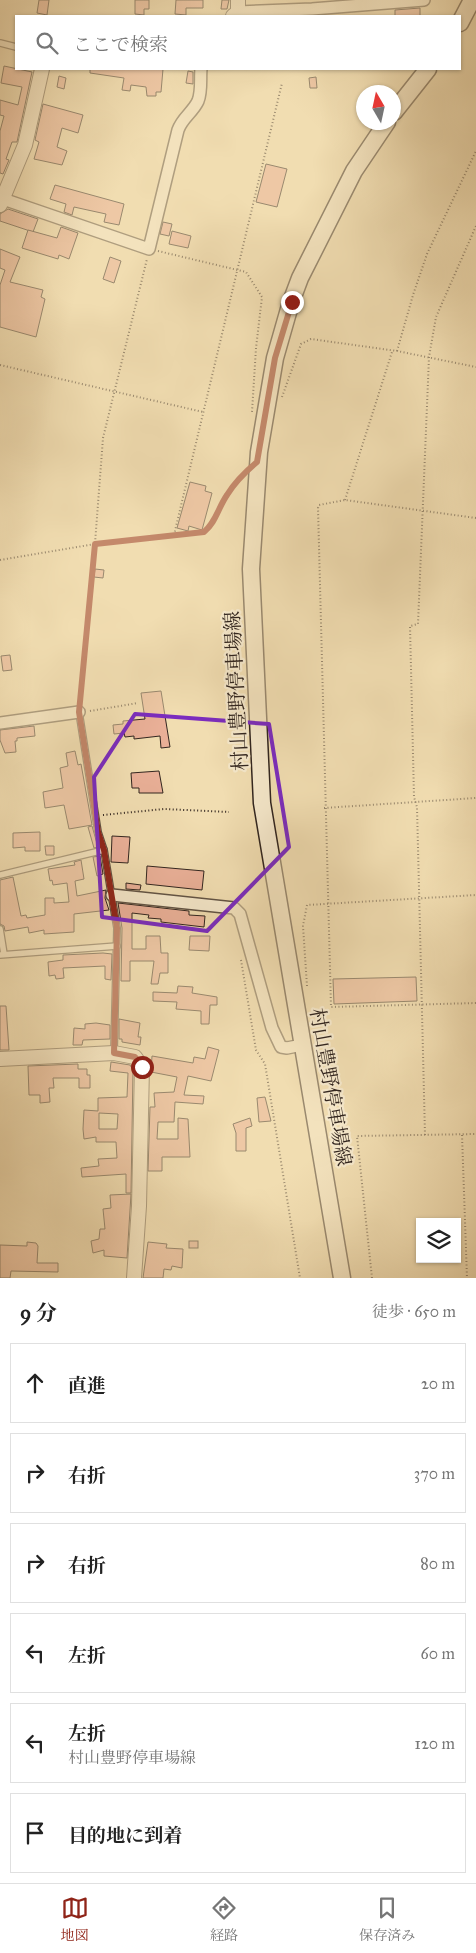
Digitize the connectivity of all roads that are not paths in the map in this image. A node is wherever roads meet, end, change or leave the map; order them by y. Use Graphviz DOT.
graph roads {
  1 [pos="424,0"];
  2 [pos="472,0"];
  3 [pos="237,9"];
  4 [pos="461,21"];
  5 [pos="0,44"];
  6 [pos="15,47"];
  7 [pos="42,70"];
  8 [pos="201,70"];
  9 [pos="427,70"];
  10 [pos="401,103"];
  11 [pos="382,130"];
  12 [pos="2,202"];
  13 [pos="79,712"];
  14 [pos="0,723"];
  15 [pos="104,850"];
  16 [pos="0,875"];
  17 [pos="112,895"];
  18 [pos="0,929"];
  19 [pos="117,946"];
  20 [pos="2,954"];
  21 [pos="302,1045"];
  22 [pos="114,1053"];
  23 [pos="0,1059"];
  24 [pos="134,1278"];
  25 [pos="342,1278"];
  1 -- 3 [label="street"];
  2 -- 4 [label="main road"];
  5 -- 6 [label="lane"];
  7 -- 12 [label="street"];
  8 -- 12 [label="street"];
  9 -- 10 [label="main road"];
  11 -- 21 [label="main road, 村山豊野停車場線"];
  13 -- 14 [label="street"];
  13 -- 15 [label="lane"];
  15 -- 16 [label="lane"];
  15 -- 17 [label="lane"];
  17 -- 19 [label="lane"];
  17 -- 21 [label="street"];
  18 -- 20 [label="lane"];
  19 -- 20 [label="lane"];
  19 -- 22 [label="lane"];
  21 -- 25 [label="main road, 村山豊野停車場線"];
  22 -- 23 [label="street"];
  22 -- 24 [label="street"];
}
